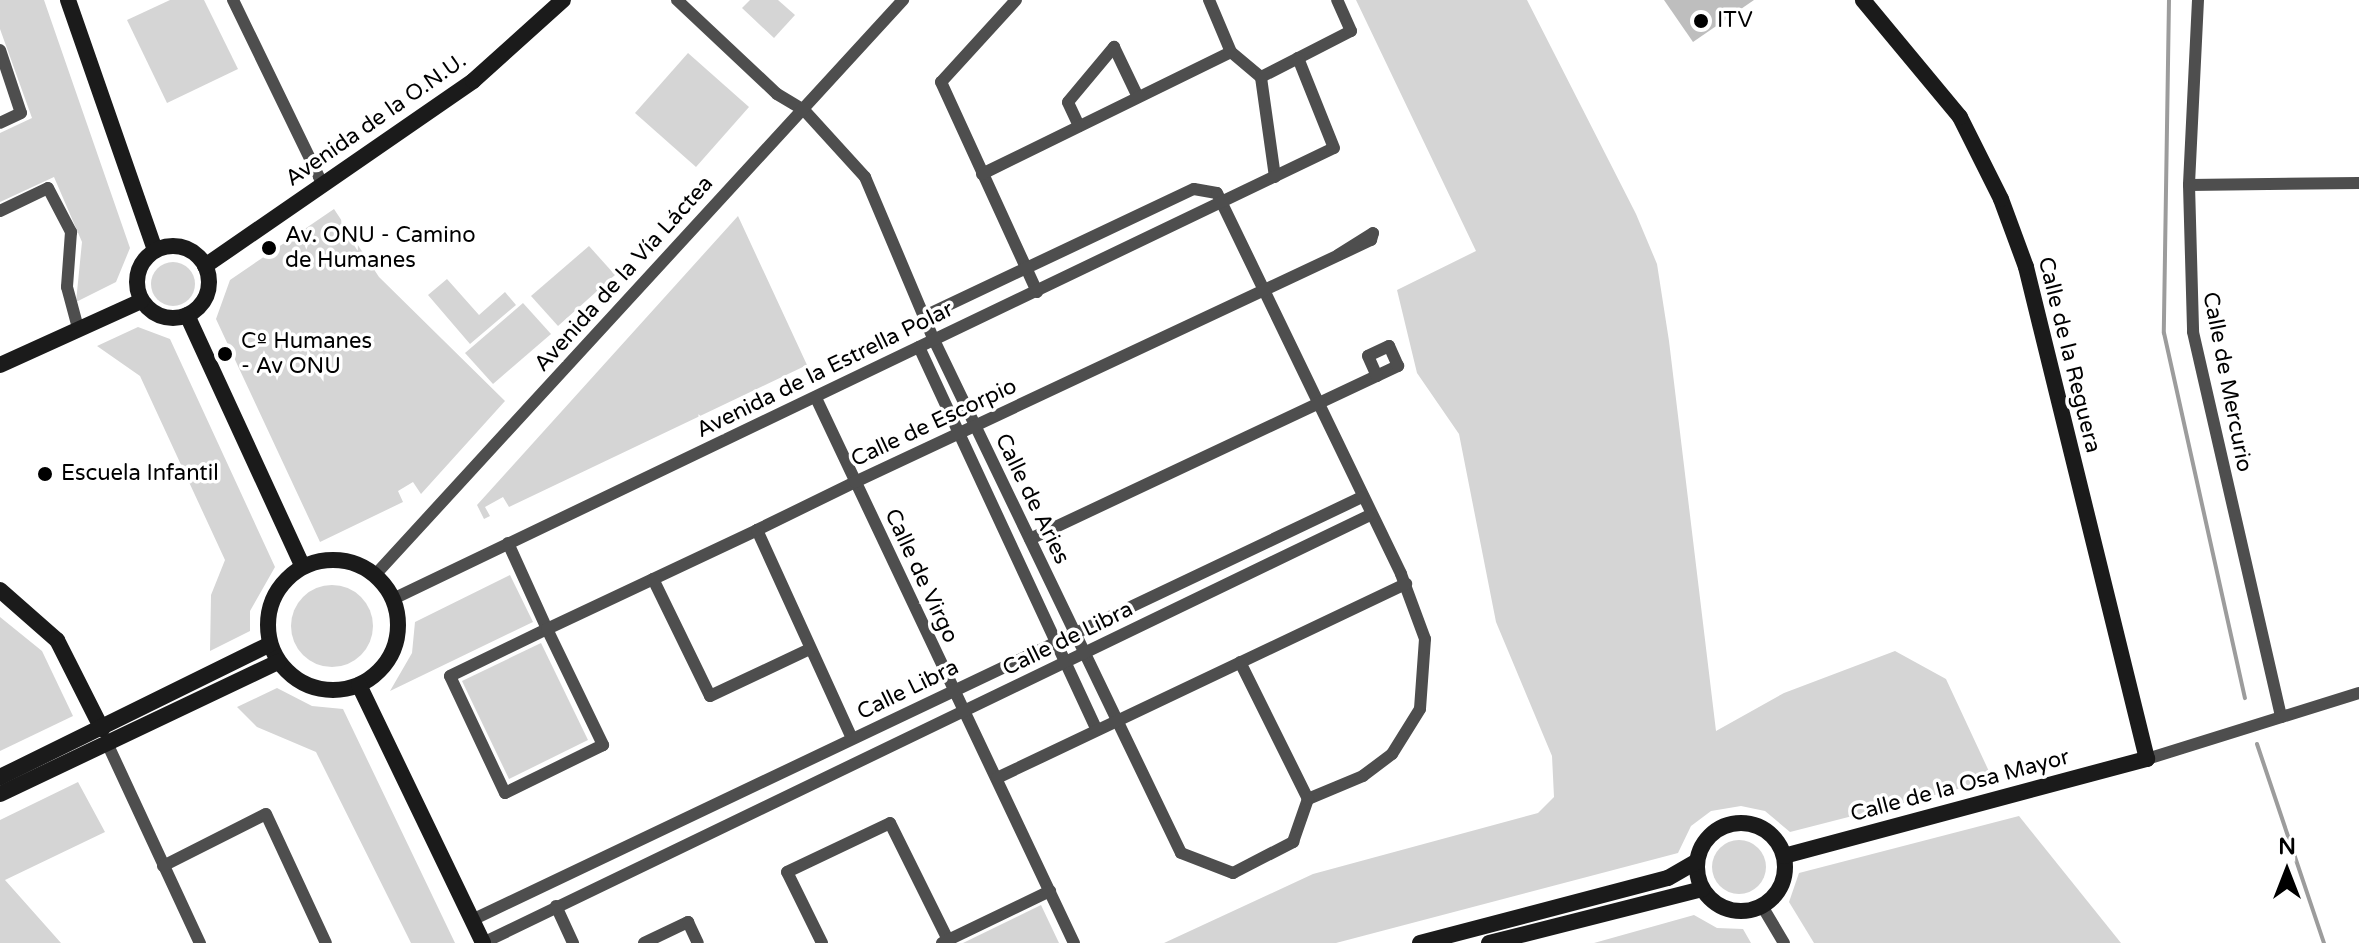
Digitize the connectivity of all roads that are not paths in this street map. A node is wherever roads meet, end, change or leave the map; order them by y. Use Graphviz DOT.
graph roads {
  1 [pos="68,0"];
  2 [pos="233,0"];
  3 [pos="563,0"];
  4 [pos="677,0"];
  5 [pos="903,0"];
  6 [pos="1016,0"];
  7 [pos="1209,0"];
  8 [pos="1337,0"];
  9 [pos="1863,0"];
  10 [pos="2198,0"];
  11 [pos="0,50"];
  12 [pos="1231,52"];
  13 [pos="1298,58"];
  14 [pos="1261,77"];
  15 [pos="1138,97"];
  16 [pos="804,110"];
  17 [pos="0,123"];
  18 [pos="1079,126"];
  19 [pos="982,174"];
  20 [pos="1275,177"];
  21 [pos="2359,183"];
  22 [pos="323,185"];
  23 [pos="2189,185"];
  24 [pos="1222,203"];
  25 [pos="0,211"];
  26 [pos="155,250"];
  27 [pos="1338,255"];
  28 [pos="205,266"];
  29 [pos="1026,269"];
  30 [pos="1263,289"];
  31 [pos="1037,292"];
  32 [pos="141,301"];
  33 [pos="187,315"];
  34 [pos="927,315"];
  35 [pos="78,328"];
  36 [pos="934,340"];
  37 [pos="919,347"];
  38 [pos="0,365"];
  39 [pos="1377,376"];
  40 [pos="816,398"];
  41 [pos="1317,404"];
  42 [pos="975,426"];
  43 [pos="960,433"];
  44 [pos="855,482"];
  45 [pos="1362,497"];
  46 [pos="1368,516"];
  47 [pos="757,530"];
  48 [pos="1030,539"];
  49 [pos="508,543"];
  50 [pos="303,567"];
  51 [pos="375,575"];
  52 [pos="653,579"];
  53 [pos="1406,584"];
  54 [pos="0,590"];
  55 [pos="393,599"];
  56 [pos="547,629"];
  57 [pos="1074,634"];
  58 [pos="1058,642"];
  59 [pos="270,644"];
  60 [pos="810,649"];
  61 [pos="1083,653"];
  62 [pos="278,662"];
  63 [pos="1066,662"];
  64 [pos="1240,662"];
  65 [pos="359,685"];
  66 [pos="953,690"];
  67 [pos="2359,693"];
  68 [pos="963,711"];
  69 [pos="2281,717"];
  70 [pos="1117,722"];
  71 [pos="1097,730"];
  72 [pos="104,736"];
  73 [pos="852,738"];
  74 [pos="2147,759"];
  75 [pos="0,777"];
  76 [pos="997,778"];
  77 [pos="0,794"];
  78 [pos="1308,799"];
  79 [pos="1784,856"];
  80 [pos="1696,862"];
  81 [pos="163,866"];
  82 [pos="1702,889"];
  83 [pos="1050,891"];
  84 [pos="556,906"];
  85 [pos="1762,906"];
  86 [pos="472,920"];
  87 [pos="945,942"];
  88 [pos="200,943"];
  89 [pos="326,943"];
  90 [pos="483,943"];
  91 [pos="573,943"];
  92 [pos="644,943"];
  93 [pos="698,943"];
  94 [pos="822,943"];
  95 [pos="1074,943"];
  96 [pos="1420,943"];
  97 [pos="1489,943"];
  98 [pos="1784,943"];
  1 -- 26 [label="street"];
  2 -- 22 [label="street"];
  3 -- 22 [label="street, Avenida de la O.N.U."];
  4 -- 16 [label="street, Calle de Aries"];
  5 -- 16 [label="street, Avenida de la Vía Láctea"];
  6 -- 19 [label="street"];
  7 -- 12 [label="street"];
  8 -- 13 [label="street"];
  9 -- 74 [label="street, Calle de la Reguera"];
  10 -- 23 [label="street, Calle de Mercurio"];
  11 -- 17 [label="street"];
  12 -- 14 [label="street"];
  12 -- 15 [label="street"];
  13 -- 14 [label="street"];
  13 -- 20 [label="street, Avenida de la Estrella Polar"];
  14 -- 20 [label="street"];
  15 -- 18 [label="street"];
  15 -- 18 [label="street"];
  16 -- 34 [label="street, Calle de Aries"];
  16 -- 51 [label="street, Avenida de la Vía Láctea"];
  18 -- 19 [label="street"];
  19 -- 29 [label="street"];
  20 -- 24 [label="street, Avenida de la Estrella Polar"];
  21 -- 23 [label="street"];
  22 -- 28 [label="street, Avenida de la O.N.U."];
  23 -- 69 [label="street, Calle de Mercurio"];
  24 -- 29 [label="street"];
  24 -- 30 [label="street"];
  24 -- 31 [label="street, Avenida de la Estrella Polar"];
  25 -- 35 [label="street"];
  26 -- 28 [label="street"];
  26 -- 32 [label="street"];
  27 -- 30 [label="street, Calle de Escorpio"];
  28 -- 33 [label="street"];
  29 -- 31 [label="street"];
  29 -- 34 [label="street"];
  30 -- 41 [label="street"];
  30 -- 42 [label="street, Calle de Escorpio"];
  31 -- 36 [label="street, Avenida de la Estrella Polar"];
  32 -- 33 [label="street"];
  32 -- 35 [label="street"];
  33 -- 50 [label="street"];
  34 -- 36 [label="street, Calle de Aries"];
  35 -- 38 [label="street"];
  36 -- 37 [label="street, Avenida de la Estrella Polar"];
  36 -- 42 [label="street, Calle de Aries"];
  37 -- 40 [label="street, Avenida de la Estrella Polar"];
  37 -- 43 [label="street, Calle de Aries"];
  39 -- 39 [label="street"];
  39 -- 41 [label="street"];
  40 -- 44 [label="street, Calle de Virgo"];
  40 -- 49 [label="street, Avenida de la Estrella Polar"];
  41 -- 45 [label="street"];
  41 -- 48 [label="street"];
  42 -- 43 [label="street, Calle de Escorpio"];
  42 -- 48 [label="street, Calle de Aries"];
  43 -- 44 [label="street, Calle de Escorpio"];
  43 -- 58 [label="street, Calle de Aries"];
  44 -- 47 [label="street, Calle de Escorpio"];
  44 -- 66 [label="street, Calle de Virgo"];
  45 -- 46 [label="street"];
  45 -- 57 [label="street, Calle Libra"];
  46 -- 53 [label="street"];
  46 -- 61 [label="street, Calle de Libra"];
  47 -- 52 [label="street, Calle de Escorpio"];
  47 -- 60 [label="street"];
  48 -- 57 [label="street, Calle de Aries"];
  49 -- 55 [label="street, Avenida de la Estrella Polar"];
  49 -- 56 [label="street, Calle de Escorpio"];
  50 -- 51 [label="street"];
  50 -- 59 [label="street"];
  51 -- 55 [label="street"];
  52 -- 56 [label="street, Calle de Escorpio"];
  52 -- 60 [label="street"];
  53 -- 64 [label="street"];
  53 -- 78 [label="street"];
  54 -- 72 [label="street"];
  55 -- 65 [label="street"];
  56 -- 56 [label="street, Calle de Escorpio"];
  57 -- 58 [label="street, Calle Libra"];
  57 -- 61 [label="street, Calle de Aries"];
  58 -- 63 [label="street, Calle de Aries"];
  58 -- 66 [label="street, Calle Libra"];
  59 -- 62 [label="street"];
  59 -- 72 [label="street"];
  60 -- 73 [label="street"];
  61 -- 63 [label="street, Calle de Libra"];
  61 -- 70 [label="street, Calle de Aries"];
  62 -- 65 [label="street"];
  62 -- 72 [label="street"];
  63 -- 68 [label="street, Calle de Libra"];
  63 -- 71 [label="street, Calle de Aries"];
  64 -- 70 [label="street"];
  64 -- 78 [label="street"];
  65 -- 86 [label="street"];
  66 -- 68 [label="street, Calle de Virgo"];
  66 -- 73 [label="street, Calle Libra"];
  67 -- 69 [label="street"];
  68 -- 76 [label="street, Calle de Virgo"];
  68 -- 84 [label="street, Calle de Libra"];
  69 -- 74 [label="street"];
  70 -- 71 [label="street"];
  70 -- 78 [label="street, Calle de Aries"];
  71 -- 76 [label="street"];
  72 -- 75 [label="street"];
  72 -- 77 [label="street"];
  72 -- 81 [label="street"];
  73 -- 86 [label="street, Calle Libra"];
  74 -- 79 [label="street, Calle de la Osa Mayor"];
  76 -- 83 [label="street, Calle de Virgo"];
  79 -- 80 [label="street"];
  79 -- 85 [label="street"];
  80 -- 82 [label="street"];
  80 -- 96 [label="street"];
  81 -- 88 [label="street"];
  81 -- 89 [label="street"];
  82 -- 85 [label="street"];
  82 -- 97 [label="street"];
  83 -- 87 [label="street"];
  83 -- 95 [label="street, Calle de Virgo"];
  84 -- 90 [label="street, Calle de Libra"];
  84 -- 91 [label="street"];
  85 -- 98 [label="street"];
  86 -- 90 [label="street"];
  87 -- 94 [label="street"];
  92 -- 93 [label="street"];
}
